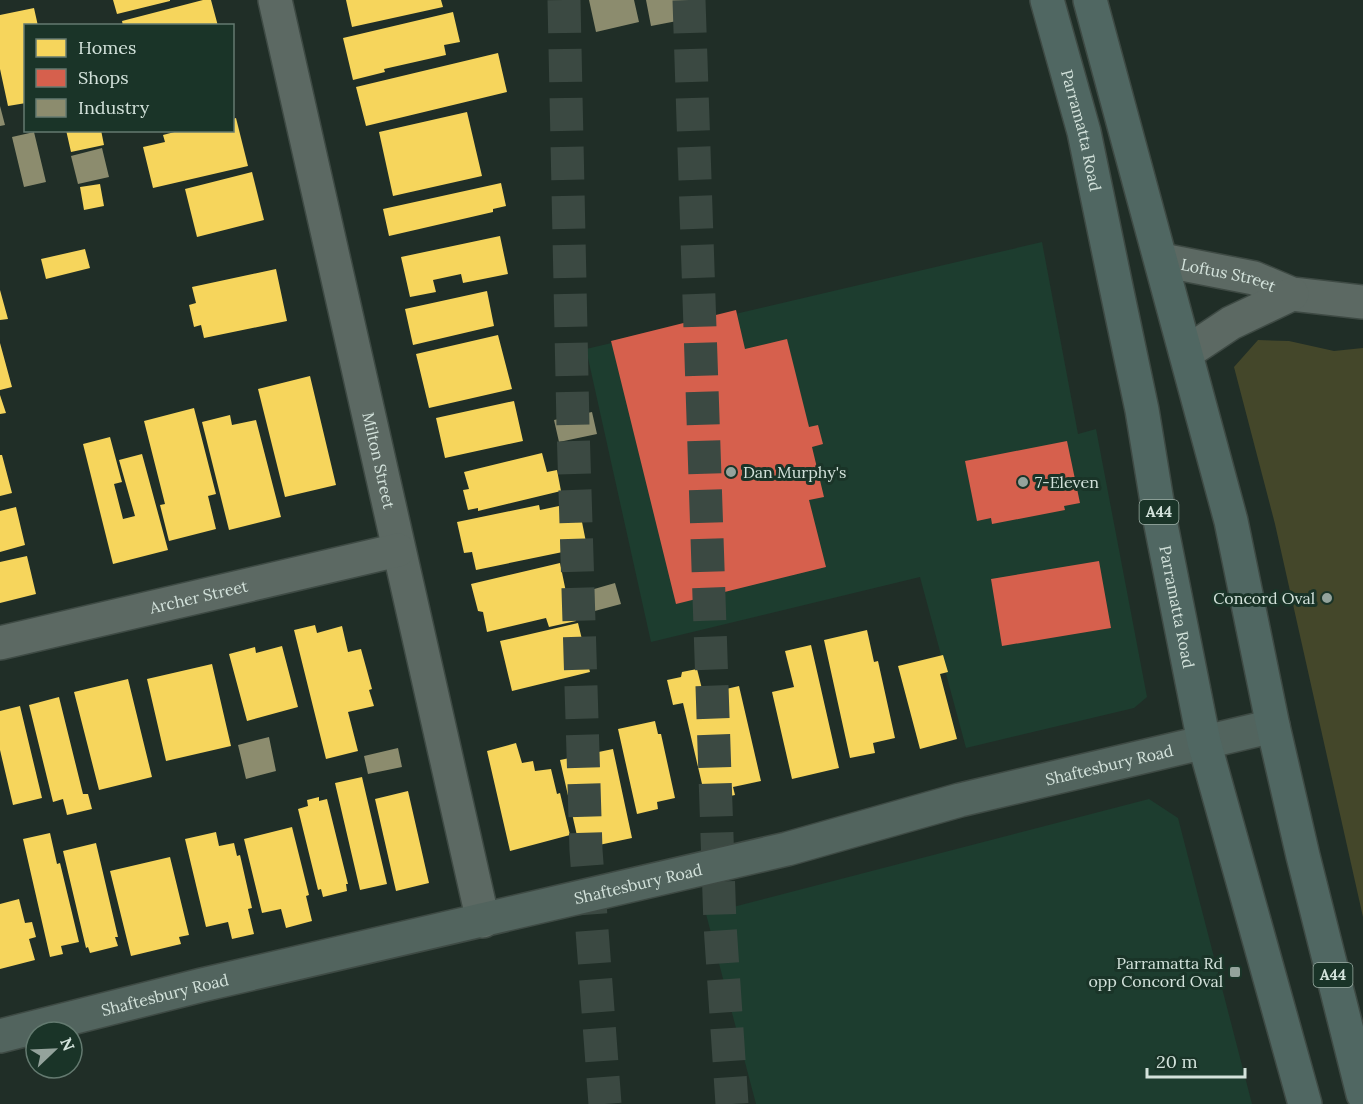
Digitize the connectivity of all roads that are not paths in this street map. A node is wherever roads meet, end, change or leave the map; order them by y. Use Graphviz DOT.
graph roads {
  1 [pos="275,0"];
  2 [pos="1047,0"];
  3 [pos="1090,0"];
  4 [pos="1162,260"];
  5 [pos="1292,294"];
  6 [pos="1363,302"];
  7 [pos="1186,353"];
  8 [pos="398,549"];
  9 [pos="0,643"];
  10 [pos="1273,726"];
  11 [pos="1204,742"];
  12 [pos="483,921"];
  13 [pos="0,1036"];
  14 [pos="1363,1094"];
  15 [pos="1305,1104"];
  1 -- 8 [label="street, Milton Street"];
  2 -- 11 [label="highway, Parramatta Road / A44"];
  3 -- 4 [label="highway, A44"];
  4 -- 5 [label="street, Loftus Street"];
  4 -- 7 [label="highway, A44"];
  5 -- 6 [label="street, Loftus Street"];
  5 -- 7 [label="street, Loftus Street"];
  7 -- 10 [label="highway, A44"];
  8 -- 9 [label="street, Archer Street"];
  8 -- 12 [label="street, Milton Street"];
  10 -- 11 [label="main road, Shaftesbury Road"];
  10 -- 14 [label="highway, A44"];
  11 -- 12 [label="main road, Shaftesbury Road"];
  11 -- 15 [label="highway, Parramatta Road / A44"];
  12 -- 13 [label="main road, Shaftesbury Road"];
}
